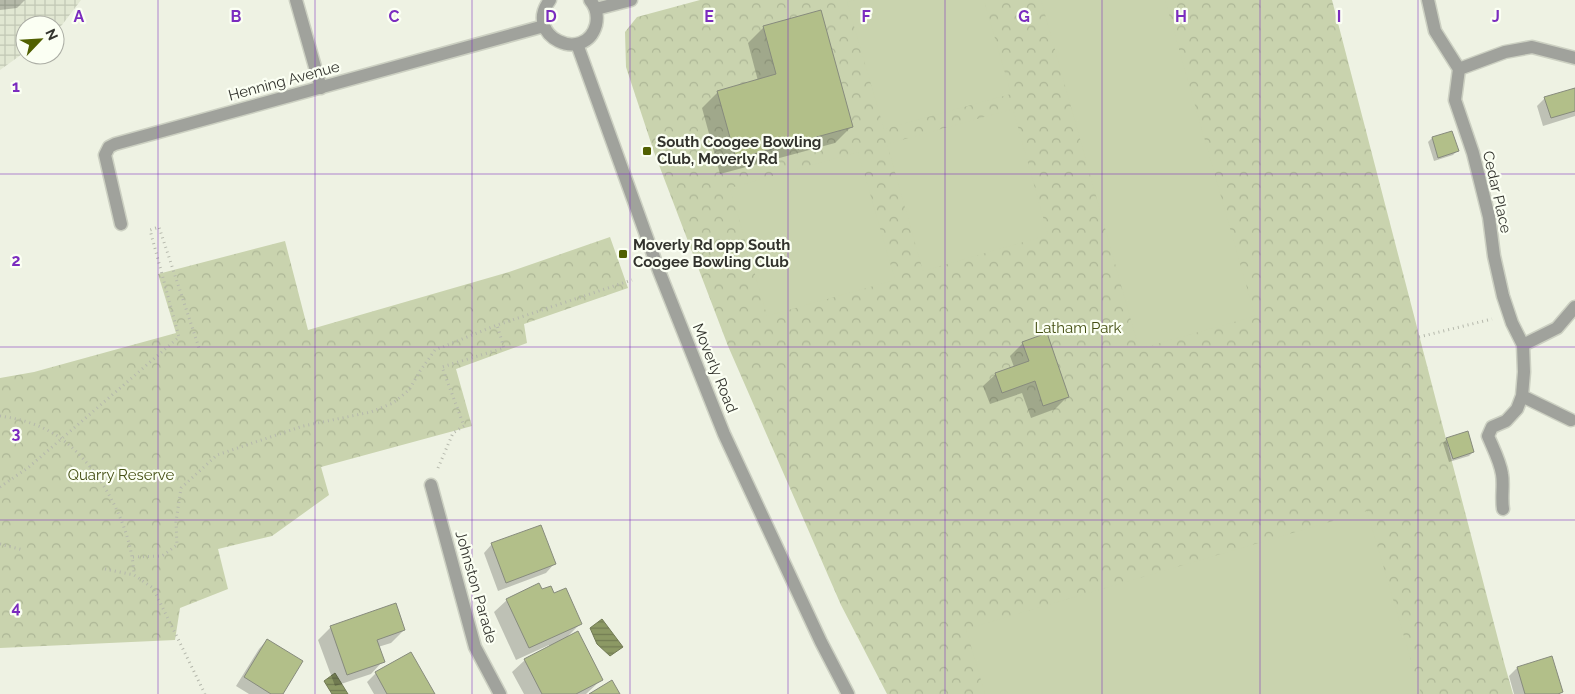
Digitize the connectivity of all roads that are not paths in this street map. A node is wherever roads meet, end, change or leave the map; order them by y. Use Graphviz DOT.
graph roads {
  1 [pos="296,0"];
  2 [pos="550,0"];
  3 [pos="631,0"];
  4 [pos="1428,0"];
  5 [pos="593,5"];
  6 [pos="544,26"];
  7 [pos="577,44"];
  8 [pos="1575,58"];
  9 [pos="1459,69"];
  10 [pos="321,88"];
  11 [pos="120,224"];
  12 [pos="1575,307"];
  13 [pos="1523,345"];
  14 [pos="1522,396"];
  15 [pos="1571,420"];
  16 [pos="431,485"];
  17 [pos="1503,509"];
  18 [pos="500,694"];
  19 [pos="848,694"];
  1 -- 10 [label="street"];
  2 -- 6 [label="street"];
  3 -- 5 [label="street"];
  4 -- 9 [label="street"];
  5 -- 7 [label="street"];
  6 -- 7 [label="street"];
  6 -- 10 [label="street, Henning Avenue"];
  7 -- 19 [label="street, Moverly Road"];
  8 -- 9 [label="street"];
  9 -- 13 [label="street, Cedar Place"];
  10 -- 11 [label="street, Henning Avenue"];
  12 -- 13 [label="street"];
  13 -- 14 [label="street, Cedar Place"];
  14 -- 15 [label="street"];
  14 -- 17 [label="street, Cedar Place"];
  16 -- 18 [label="street, Johnston Parade"];
}
